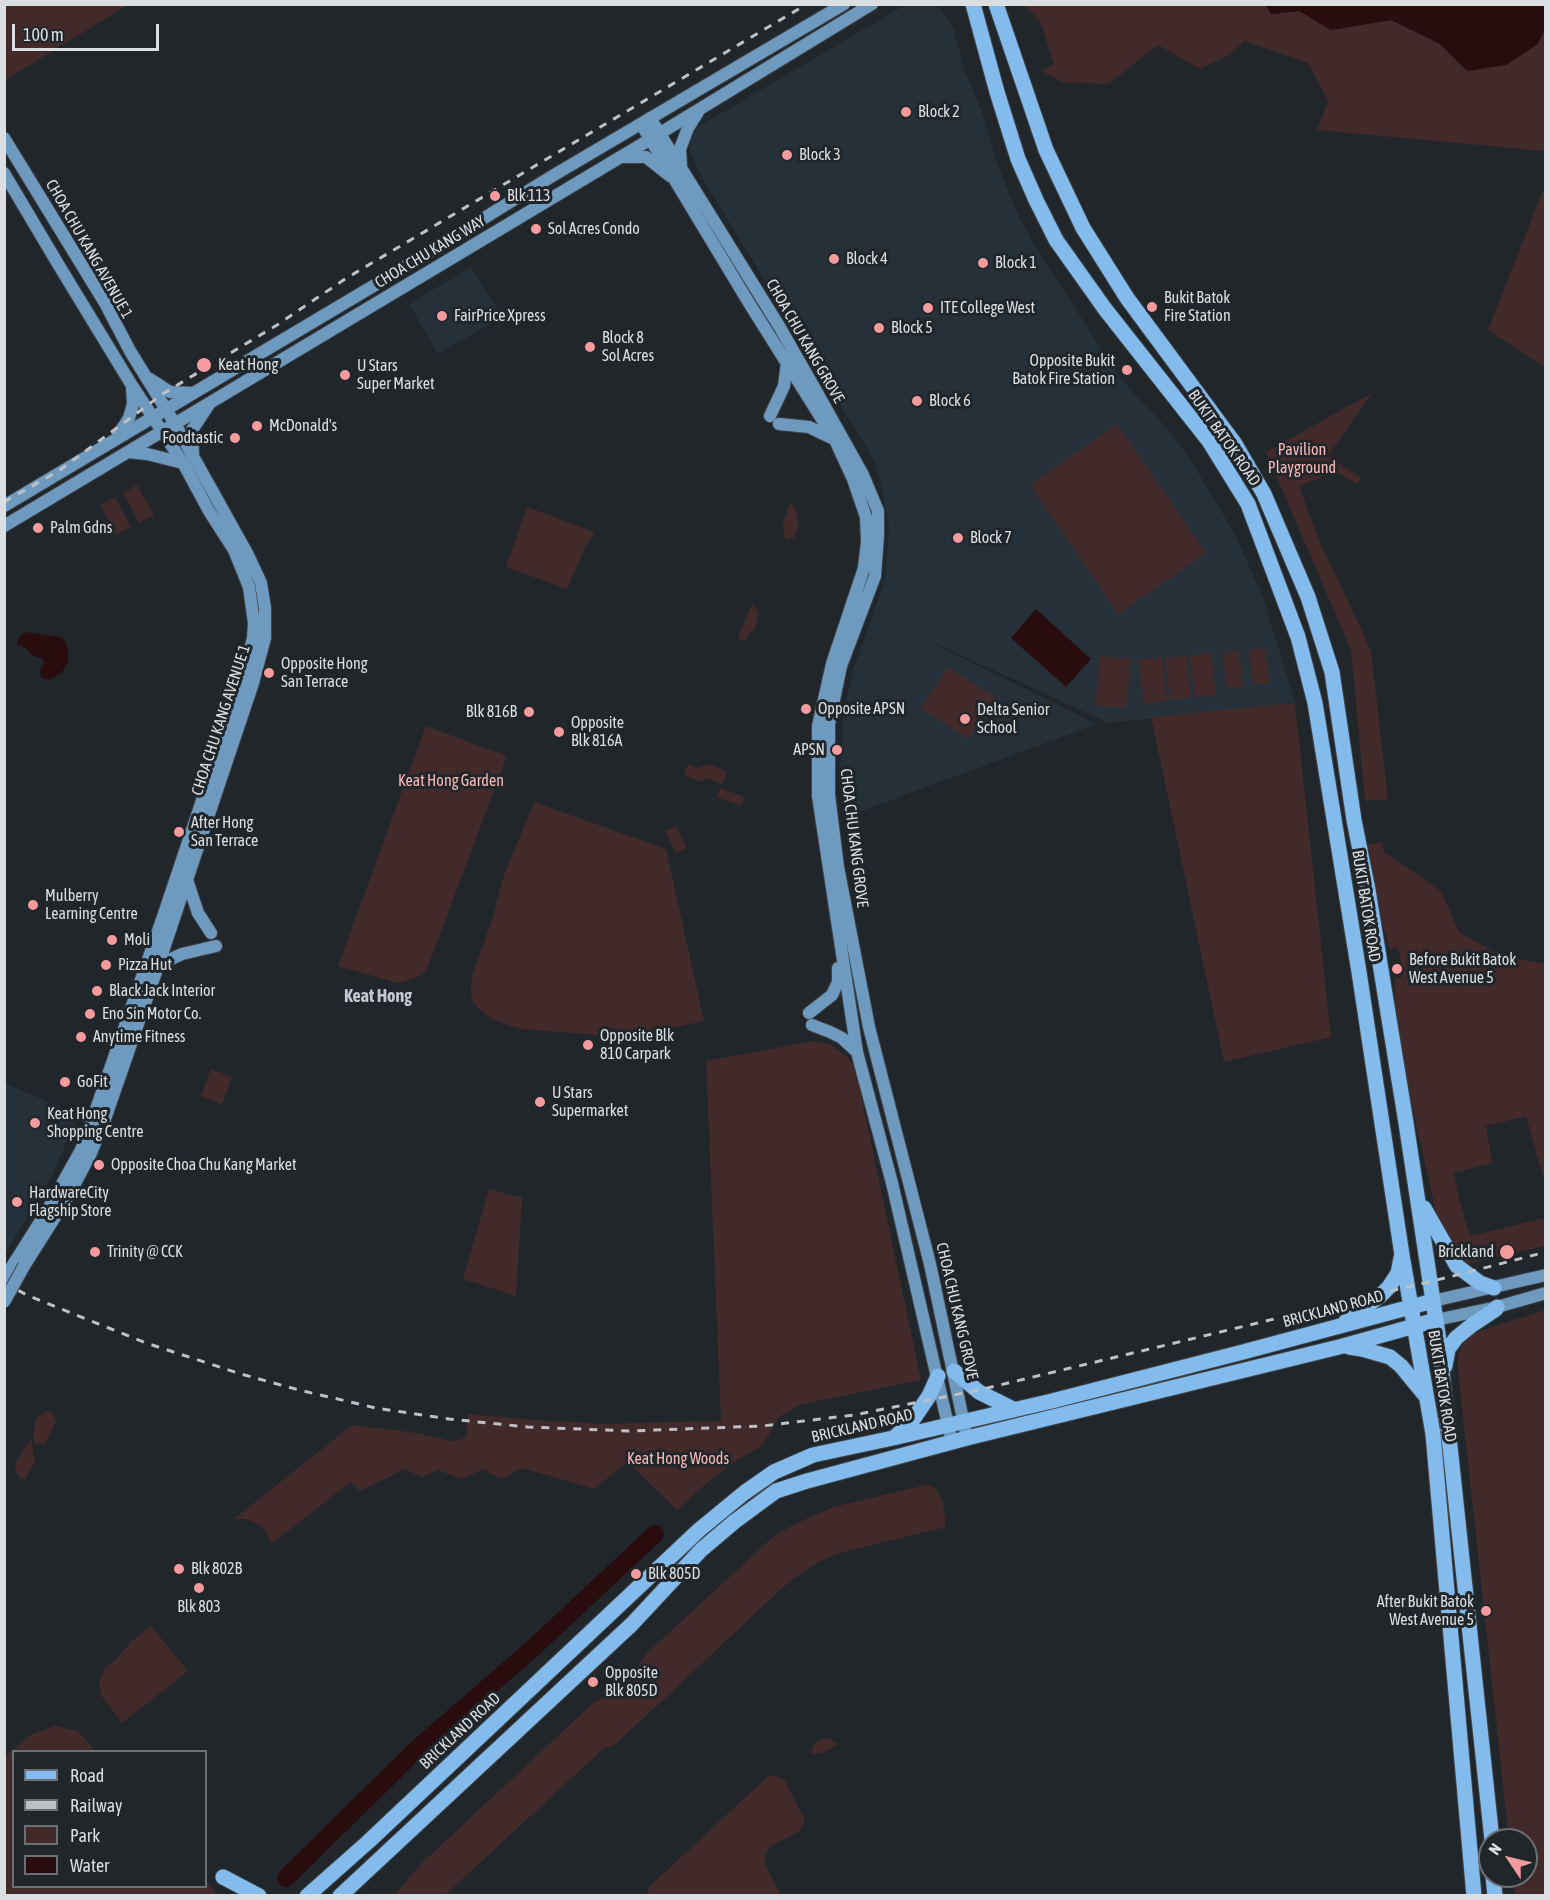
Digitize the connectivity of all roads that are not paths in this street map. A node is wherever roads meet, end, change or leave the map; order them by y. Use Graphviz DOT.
graph roads {
  1 [pos="844,4"];
  2 [pos="872,4"];
  3 [pos="996,4"];
  4 [pos="970,8"];
  5 [pos="700,109"];
  6 [pos="646,121"];
  7 [pos="656,136"];
  8 [pos="4,138"];
  9 [pos="621,157"];
  10 [pos="682,169"];
  11 [pos="4,173"];
  12 [pos="677,183"];
  13 [pos="787,362"];
  14 [pos="1178,366"];
  15 [pos="145,375"];
  16 [pos="131,384"];
  17 [pos="193,393"];
  18 [pos="212,401"];
  19 [pos="1180,405"];
  20 [pos="166,409"];
  21 [pos="153,417"];
  22 [pos="176,424"];
  23 [pos="162,432"];
  24 [pos="116,438"];
  25 [pos="835,440"];
  26 [pos="128,452"];
  27 [pos="188,460"];
  28 [pos="4,506"];
  29 [pos="870,508"];
  30 [pos="4,526"];
  31 [pos="187,879"];
  32 [pos="211,933"];
  33 [pos="840,940"];
  34 [pos="216,946"];
  35 [pos="157,969"];
  36 [pos="857,1052"];
  37 [pos="1418,1198"];
  38 [pos="1402,1255"];
  39 [pos="19,1264"];
  40 [pos="1545,1275"];
  41 [pos="4,1279"];
  42 [pos="1494,1288"];
  43 [pos="1545,1293"];
  44 [pos="1433,1301"];
  45 [pos="4,1302"];
  46 [pos="1411,1307"];
  47 [pos="1497,1307"];
  48 [pos="1436,1320"];
  49 [pos="1339,1327"];
  50 [pos="1414,1327"];
  51 [pos="1343,1346"];
  52 [pos="954,1371"];
  53 [pos="938,1376"];
  54 [pos="1441,1380"];
  55 [pos="1425,1396"];
  56 [pos="1013,1409"];
  57 [pos="956,1423"];
  58 [pos="893,1438"];
  59 [pos="960,1440"];
  60 [pos="1478,1710"];
  61 [pos="1459,1730"];
  62 [pos="1482,1754"];
  63 [pos="1468,1824"];
  64 [pos="1491,1828"];
  65 [pos="335,1872"];
  66 [pos="223,1877"];
  67 [pos="259,1896"];
  68 [pos="293,1896"];
  69 [pos="307,1896"];
  70 [pos="340,1896"];
  71 [pos="1474,1896"];
  1 -- 6 [label="street, CHOA CHU KANG WAY"];
  2 -- 5 [label="street, CHOA CHU KANG WAY"];
  3 -- 14 [label="main road, BUKIT BATOK ROAD"];
  4 -- 19 [label="main road, BUKIT BATOK ROAD"];
  5 -- 7 [label="street, CHOA CHU KANG WAY"];
  5 -- 10 [label="street"];
  6 -- 7 [label="street, CHOA CHU KANG GROVE"];
  6 -- 17 [label="street, CHOA CHU KANG WAY"];
  7 -- 9 [label="street, CHOA CHU KANG WAY"];
  7 -- 10 [label="street, CHOA CHU KANG GROVE"];
  7 -- 12 [label="street, CHOA CHU KANG GROVE"];
  8 -- 15 [label="street, CHOA CHU KANG AVENUE 1"];
  9 -- 12 [label="street"];
  9 -- 18 [label="street, CHOA CHU KANG WAY"];
  10 -- 29 [label="street, CHOA CHU KANG GROVE"];
  11 -- 16 [label="street, CHOA CHU KANG AVENUE 1"];
  12 -- 13 [label="street, CHOA CHU KANG GROVE"];
  13 -- 25 [label="street, CHOA CHU KANG GROVE"];
  13 -- 25 [label="street"];
  14 -- 19 [label="main road"];
  14 -- 37 [label="main road, BUKIT BATOK ROAD"];
  15 -- 17 [label="street"];
  15 -- 20 [label="street, CHOA CHU KANG AVENUE 1"];
  16 -- 21 [label="street, CHOA CHU KANG AVENUE 1"];
  16 -- 24 [label="street"];
  17 -- 20 [label="street, CHOA CHU KANG WAY"];
  18 -- 22 [label="street, CHOA CHU KANG WAY"];
  18 -- 27 [label="street"];
  19 -- 38 [label="main road, BUKIT BATOK ROAD"];
  20 -- 21 [label="street, CHOA CHU KANG WAY"];
  20 -- 22 [label="street, CHOA CHU KANG AVENUE 1"];
  21 -- 23 [label="street, CHOA CHU KANG AVENUE 1"];
  21 -- 24 [label="street, CHOA CHU KANG WAY"];
  22 -- 23 [label="street, CHOA CHU KANG WAY"];
  22 -- 27 [label="street, CHOA CHU KANG AVENUE 1"];
  23 -- 26 [label="street, CHOA CHU KANG WAY"];
  23 -- 27 [label="street, CHOA CHU KANG AVENUE 1"];
  24 -- 28 [label="street, CHOA CHU KANG WAY"];
  25 -- 29 [label="street, CHOA CHU KANG GROVE"];
  26 -- 27 [label="street"];
  26 -- 30 [label="street, CHOA CHU KANG WAY"];
  27 -- 31 [label="street, CHOA CHU KANG AVENUE 1"];
  27 -- 39 [label="street, CHOA CHU KANG AVENUE 1"];
  29 -- 33 [label="street, CHOA CHU KANG GROVE"];
  29 -- 52 [label="street, CHOA CHU KANG GROVE"];
  31 -- 32 [label="street"];
  31 -- 35 [label="street, CHOA CHU KANG AVENUE 1"];
  33 -- 36 [label="street, CHOA CHU KANG GROVE"];
  33 -- 36 [label="street"];
  34 -- 35 [label="street"];
  35 -- 39 [label="street, CHOA CHU KANG AVENUE 1"];
  36 -- 53 [label="street, CHOA CHU KANG GROVE"];
  37 -- 42 [label="main road"];
  37 -- 44 [label="main road, BUKIT BATOK ROAD"];
  38 -- 46 [label="main road, BUKIT BATOK ROAD"];
  38 -- 49 [label="main road"];
  39 -- 41 [label="street, CHOA CHU KANG AVENUE 1"];
  39 -- 45 [label="street, CHOA CHU KANG AVENUE 1, bridge"];
  40 -- 42 [label="street"];
  42 -- 44 [label="street"];
  43 -- 47 [label="street"];
  44 -- 46 [label="main road, BRICKLAND ROAD"];
  44 -- 48 [label="main road, BUKIT BATOK ROAD"];
  46 -- 49 [label="main road, BRICKLAND ROAD"];
  46 -- 50 [label="main road, BUKIT BATOK ROAD"];
  47 -- 48 [label="street"];
  47 -- 54 [label="main road"];
  48 -- 50 [label="main road"];
  48 -- 54 [label="main road, BUKIT BATOK ROAD"];
  49 -- 56 [label="main road, BRICKLAND ROAD"];
  50 -- 51 [label="main road"];
  50 -- 55 [label="main road, BUKIT BATOK ROAD"];
  51 -- 55 [label="main road"];
  51 -- 59 [label="main road"];
  52 -- 56 [label="main road"];
  52 -- 57 [label="street, CHOA CHU KANG GROVE"];
  53 -- 57 [label="street, CHOA CHU KANG GROVE"];
  53 -- 58 [label="main road"];
  54 -- 60 [label="main road, BUKIT BATOK ROAD"];
  55 -- 61 [label="main road, BUKIT BATOK ROAD"];
  56 -- 57 [label="main road, BRICKLAND ROAD"];
  57 -- 58 [label="main road, BRICKLAND ROAD"];
  57 -- 59 [label="street, CHOA CHU KANG GROVE"];
  58 -- 65 [label="main road, BRICKLAND ROAD"];
  59 -- 70 [label="main road"];
  60 -- 61 [label="main road"];
  60 -- 62 [label="main road, BUKIT BATOK ROAD"];
  61 -- 63 [label="main road, BUKIT BATOK ROAD"];
  62 -- 63 [label="main road"];
  62 -- 64 [label="main road, BUKIT BATOK ROAD"];
  63 -- 71 [label="main road, BUKIT BATOK ROAD"];
  65 -- 68 [label="main road"];
  65 -- 69 [label="main road, BRICKLAND ROAD"];
  66 -- 67 [label="main road"];
}
